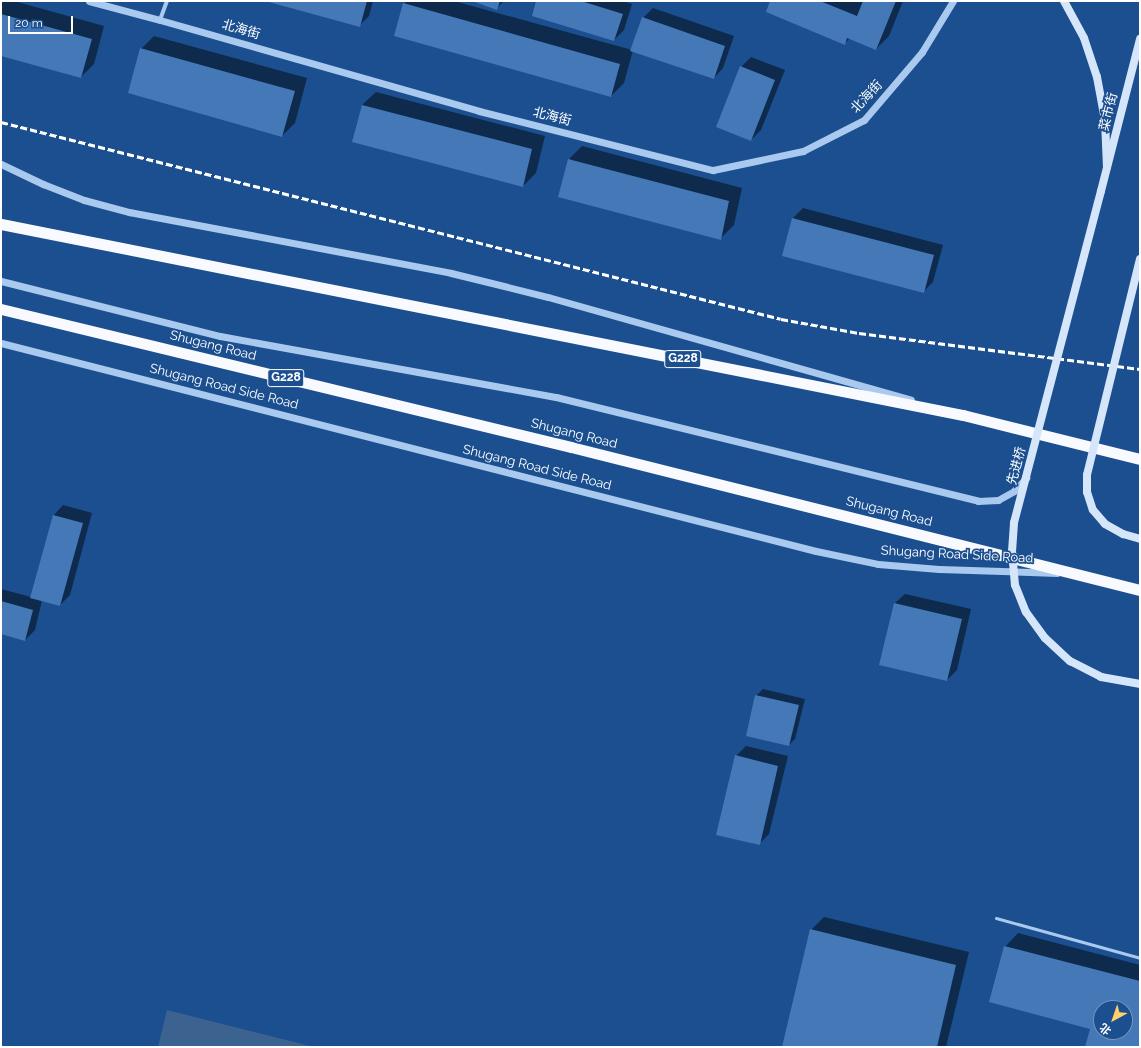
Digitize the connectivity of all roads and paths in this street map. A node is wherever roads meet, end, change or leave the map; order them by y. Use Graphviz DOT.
graph roads {
  1 [pos="88,1"];
  2 [pos="167,1"];
  3 [pos="953,1"];
  4 [pos="1064,1"];
  5 [pos="160,20"];
  6 [pos="1140,39"];
  7 [pos="1,164"];
  8 [pos="1107,167"];
  9 [pos="1101,191"];
  10 [pos="1,224"];
  11 [pos="1140,259"];
  12 [pos="1,281"];
  13 [pos="1,309"];
  14 [pos="1,343"];
  15 [pos="963,415"];
  16 [pos="1140,460"];
  17 [pos="1027,476"];
  18 [pos="1140,539"];
  19 [pos="1074,573"];
  20 [pos="1140,590"];
  21 [pos="1140,684"];
  22 [pos="996,918"];
  23 [pos="1140,958"];
  1 -- 5 [label="street, 北海街"];
  2 -- 5 [label="street"];
  3 -- 5 [label="street, 北海街"];
  4 -- 8 [label="main road"];
  6 -- 8 [label="main road, 菜市街"];
  7 -- 15 [label="street"];
  8 -- 9 [label="main road, 菜市街"];
  9 -- 17 [label="main road, 先进桥, bridge"];
  10 -- 15 [label="highway, G228"];
  11 -- 18 [label="main road, bridge"];
  12 -- 17 [label="street"];
  13 -- 19 [label="highway, Shugang Road / G228"];
  14 -- 19 [label="street, Shugang Road Side Road"];
  15 -- 16 [label="highway, G228"];
  17 -- 21 [label="main road, 先进桥, bridge"];
  19 -- 20 [label="highway, Shugang Road / G228"];
  22 -- 23 [label="lane"];
}
